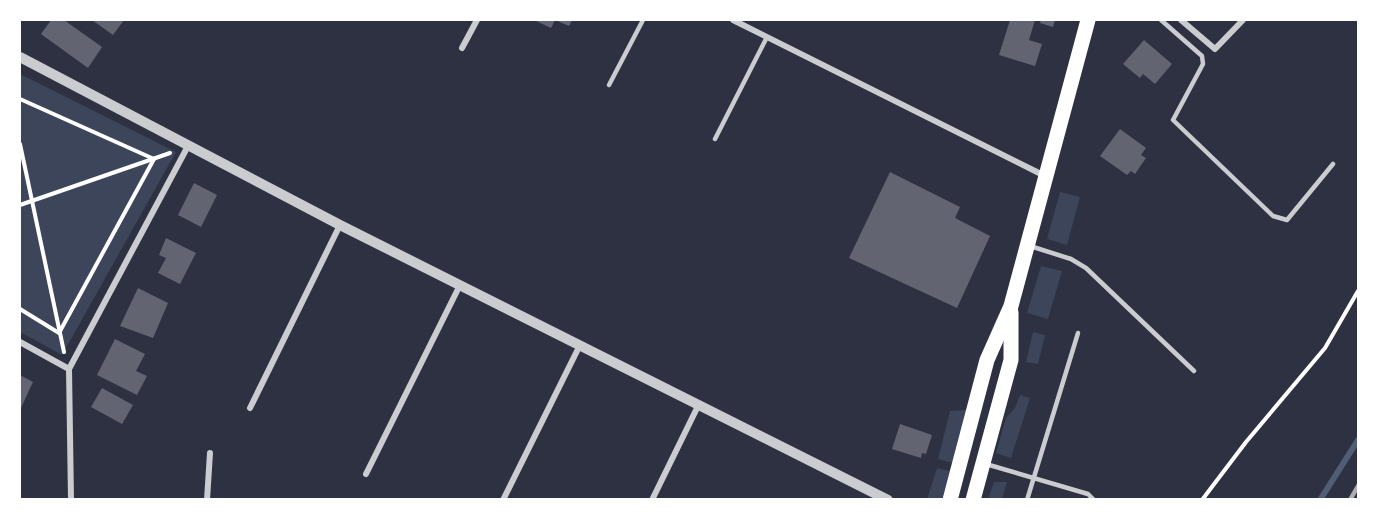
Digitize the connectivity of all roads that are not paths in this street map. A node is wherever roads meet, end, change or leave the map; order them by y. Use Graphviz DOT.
graph roads {
  1 [pos="477,20"];
  2 [pos="643,20"];
  3 [pos="733,20"];
  4 [pos="1088,20"];
  5 [pos="1161,20"];
  6 [pos="1181,20"];
  7 [pos="1243,20"];
  8 [pos="767,37"];
  9 [pos="462,48"];
  10 [pos="20,57"];
  11 [pos="609,85"];
  12 [pos="715,139"];
  13 [pos="188,146"];
  14 [pos="1333,164"];
  15 [pos="1045,176"];
  16 [pos="340,225"];
  17 [pos="1027,245"];
  18 [pos="460,285"];
  19 [pos="1011,306"];
  20 [pos="1078,333"];
  21 [pos="20,342"];
  22 [pos="580,345"];
  23 [pos="69,369"];
  24 [pos="1194,372"];
  25 [pos="699,404"];
  26 [pos="250,408"];
  27 [pos="210,453"];
  28 [pos="982,463"];
  29 [pos="366,474"];
  30 [pos="1034,477"];
  31 [pos="71,500"];
  32 [pos="207,500"];
  33 [pos="503,500"];
  34 [pos="652,500"];
  35 [pos="888,500"];
  36 [pos="950,500"];
  37 [pos="973,500"];
  38 [pos="1027,500"];
  39 [pos="1094,500"];
  1 -- 9 [label="street"];
  2 -- 11 [label="lane"];
  3 -- 8 [label="street"];
  4 -- 15 [label="main road"];
  5 -- 14 [label="lane"];
  6 -- 7 [label="street"];
  8 -- 12 [label="lane"];
  8 -- 15 [label="street"];
  10 -- 13 [label="street"];
  13 -- 16 [label="street"];
  13 -- 23 [label="street"];
  15 -- 17 [label="main road"];
  16 -- 18 [label="street"];
  16 -- 26 [label="street"];
  17 -- 19 [label="main road"];
  17 -- 24 [label="lane"];
  18 -- 22 [label="street"];
  18 -- 29 [label="street"];
  19 -- 28 [label="main road"];
  19 -- 36 [label="main road"];
  20 -- 30 [label="lane"];
  21 -- 23 [label="street"];
  22 -- 25 [label="street"];
  22 -- 33 [label="street"];
  23 -- 31 [label="street"];
  25 -- 34 [label="street"];
  25 -- 35 [label="street"];
  27 -- 32 [label="street"];
  28 -- 30 [label="lane"];
  28 -- 37 [label="main road"];
  30 -- 38 [label="lane"];
  30 -- 39 [label="lane"];
}
